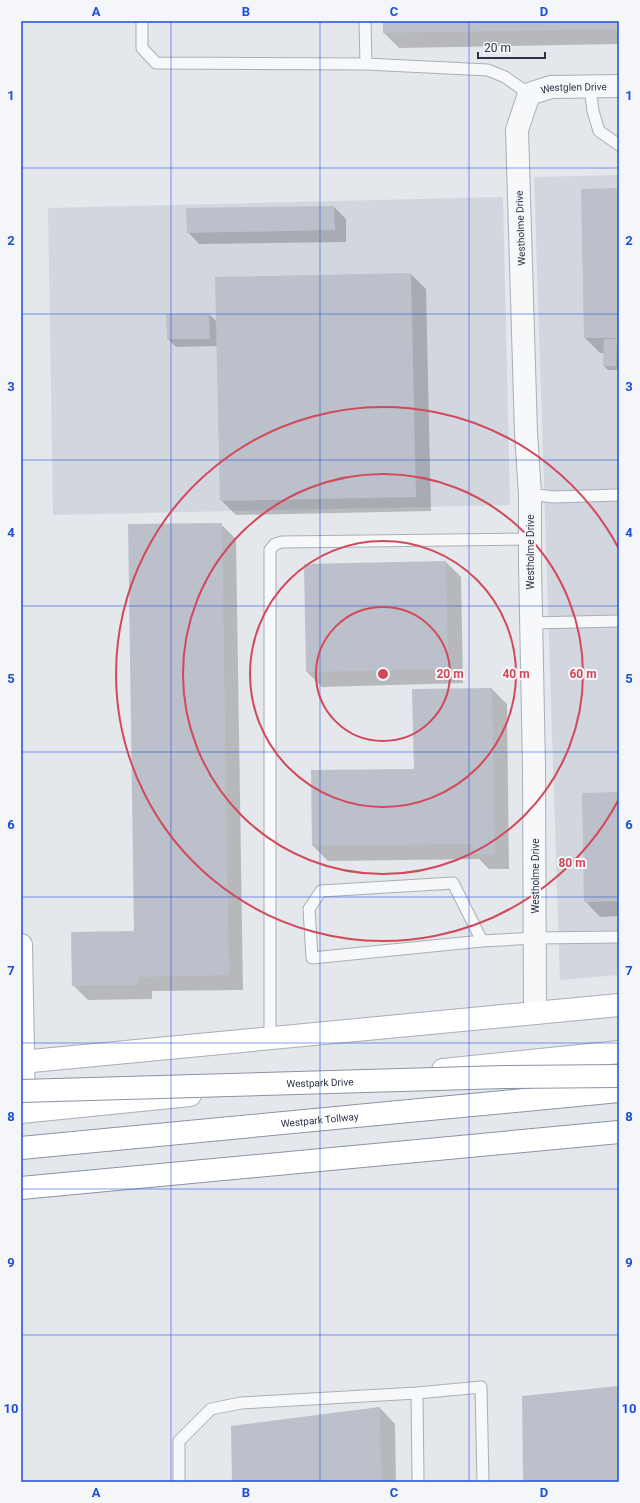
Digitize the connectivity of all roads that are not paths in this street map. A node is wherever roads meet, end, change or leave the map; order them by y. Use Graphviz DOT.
graph roads {
  1 [pos="142,21"];
  2 [pos="365,21"];
  3 [pos="366,64"];
  4 [pos="619,86"];
  5 [pos="590,87"];
  6 [pos="529,94"];
  7 [pos="619,145"];
  8 [pos="530,494"];
  9 [pos="619,495"];
  10 [pos="530,539"];
  11 [pos="619,621"];
  12 [pos="531,623"];
  13 [pos="619,937"];
  14 [pos="535,938"];
  15 [pos="482,941"];
  16 [pos="21,945"];
  17 [pos="619,1005"];
  18 [pos="535,1012"];
  19 [pos="270,1038"];
  20 [pos="619,1052"];
  21 [pos="22,1062"];
  22 [pos="619,1076"];
  23 [pos="619,1092"];
  24 [pos="22,1105"];
  25 [pos="619,1132"];
  26 [pos="21,1148"];
  27 [pos="21,1188"];
  28 [pos="417,1393"];
  29 [pos="179,1482"];
  30 [pos="418,1482"];
  31 [pos="483,1482"];
  1 -- 3 [label="lane"];
  2 -- 3 [label="lane"];
  3 -- 6 [label="lane"];
  4 -- 5 [label="street, Westglen Drive"];
  5 -- 6 [label="street, Westglen Drive"];
  5 -- 7 [label="lane"];
  6 -- 8 [label="street, Westholme Drive"];
  8 -- 9 [label="lane"];
  8 -- 10 [label="street, Westholme Drive"];
  10 -- 12 [label="street, Westholme Drive"];
  10 -- 19 [label="lane"];
  11 -- 12 [label="lane"];
  12 -- 14 [label="street, Westholme Drive"];
  13 -- 14 [label="lane"];
  14 -- 15 [label="lane"];
  14 -- 18 [label="street, Westholme Drive"];
  15 -- 15 [label="lane"];
  16 -- 21 [label="main road"];
  17 -- 18 [label="main road"];
  18 -- 19 [label="main road"];
  19 -- 21 [label="main road"];
  20 -- 24 [label="main road, Westpark Drive"];
  21 -- 24 [label="main road"];
  22 -- 24 [label="main road, bridge"];
  23 -- 26 [label="main road, Westpark Tollway"];
  25 -- 27 [label="main road"];
  28 -- 29 [label="lane"];
  28 -- 30 [label="lane"];
  28 -- 31 [label="lane"];
}
